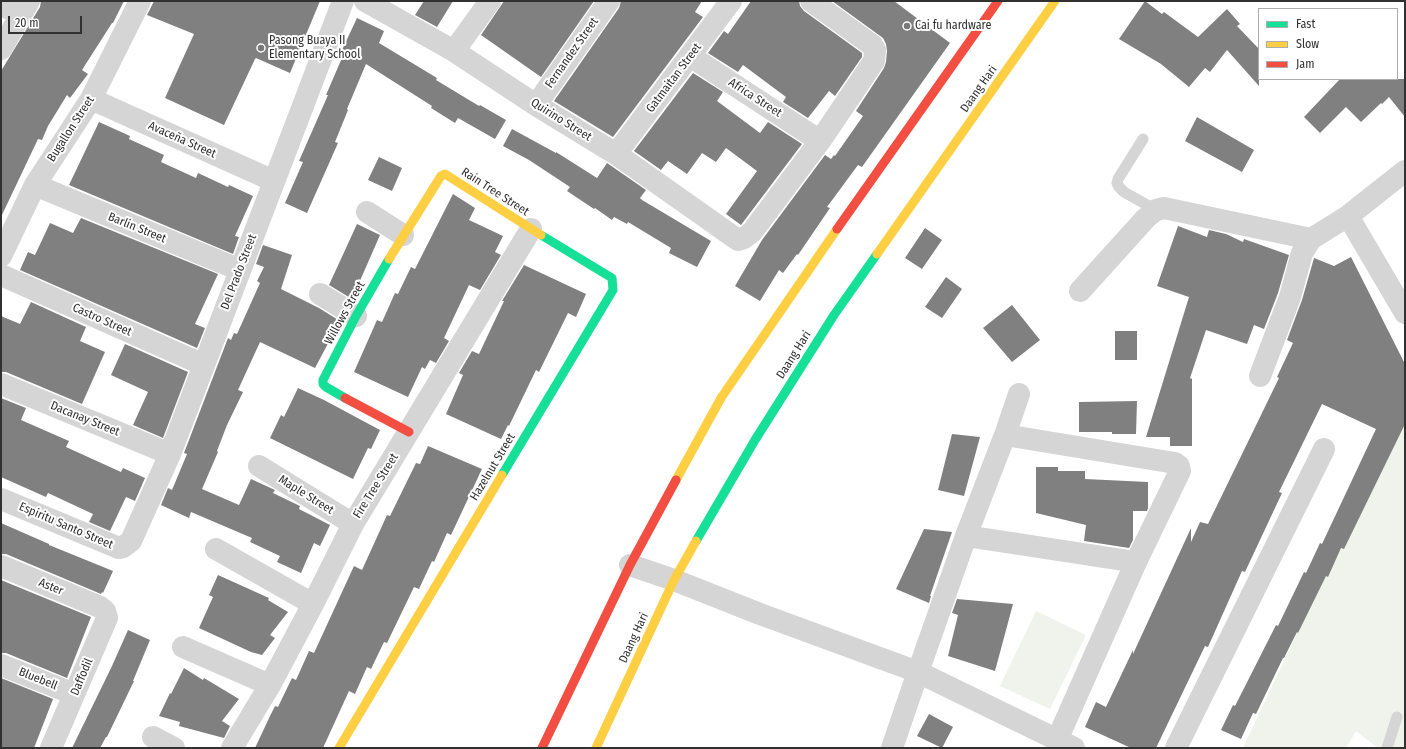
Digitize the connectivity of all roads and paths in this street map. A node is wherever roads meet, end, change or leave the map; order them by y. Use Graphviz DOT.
graph roads {
  1 [pos="140,1"];
  2 [pos="343,1"];
  3 [pos="365,1"];
  4 [pos="490,1"];
  5 [pos="609,1"];
  6 [pos="731,1"];
  7 [pos="811,1"];
  8 [pos="998,1"];
  9 [pos="1055,1"];
  10 [pos="1,4"];
  11 [pos="25,8"];
  12 [pos="1,49"];
  13 [pos="454,51"];
  14 [pos="690,56"];
  15 [pos="91,99"];
  16 [pos="536,105"];
  17 [pos="1143,139"];
  18 [pos="820,141"];
  19 [pos="616,154"];
  20 [pos="1405,171"];
  21 [pos="446,175"];
  22 [pos="274,181"];
  23 [pos="35,185"];
  24 [pos="1156,210"];
  25 [pos="367,212"];
  26 [pos="1348,216"];
  27 [pos="531,229"];
  28 [pos="403,234"];
  29 [pos="1311,239"];
  30 [pos="1,256"];
  31 [pos="240,270"];
  32 [pos="1,275"];
  33 [pos="1080,291"];
  34 [pos="320,294"];
  35 [pos="1405,313"];
  36 [pos="356,316"];
  37 [pos="204,365"];
  38 [pos="1260,376"];
  39 [pos="1,384"];
  40 [pos="1018,394"];
  41 [pos="409,432"];
  42 [pos="1005,435"];
  43 [pos="1324,448"];
  44 [pos="170,454"];
  45 [pos="259,466"];
  46 [pos="1,499"];
  47 [pos="352,524"];
  48 [pos="966,536"];
  49 [pos="130,541"];
  50 [pos="216,549"];
  51 [pos="1136,562"];
  52 [pos="630,565"];
  53 [pos="1,566"];
  54 [pos="674,580"];
  55 [pos="313,604"];
  56 [pos="100,607"];
  57 [pos="183,647"];
  58 [pos="1,664"];
  59 [pos="918,672"];
  60 [pos="270,685"];
  61 [pos="74,694"];
  62 [pos="1397,717"];
  63 [pos="153,737"];
  64 [pos="1066,744"];
  65 [pos="51,748"];
  66 [pos="174,748"];
  67 [pos="232,748"];
  68 [pos="340,748"];
  69 [pos="542,748"];
  70 [pos="596,748"];
  71 [pos="892,748"];
  72 [pos="1176,748"];
  73 [pos="1387,748"];
  1 -- 15 [label="street, Bugallon Street"];
  2 -- 22 [label="street, Del Prado Street"];
  3 -- 13 [label="street, Quirino Street"];
  4 -- 13 [label="street"];
  5 -- 16 [label="street, Fernandez Street"];
  6 -- 14 [label="street, Gatmaitan Street"];
  7 -- 18 [label="street"];
  8 -- 52 [label="main road"];
  9 -- 54 [label="main road, Daang Hari"];
  10 -- 11 [label="street"];
  11 -- 12 [label="street"];
  13 -- 16 [label="street, Quirino Street"];
  14 -- 18 [label="street, Africa Street"];
  14 -- 19 [label="street, Gatmaitan Street"];
  15 -- 22 [label="street, Avaceña Street"];
  15 -- 23 [label="street, Bugallon Street"];
  16 -- 19 [label="street, Quirino Street"];
  17 -- 24 [label="lane"];
  18 -- 19 [label="street, Quirino Street"];
  20 -- 26 [label="street"];
  21 -- 27 [label="main road, Rain Tree Street"];
  21 -- 28 [label="main road, Willows Street"];
  22 -- 31 [label="street, Del Prado Street"];
  23 -- 30 [label="street, Bugallon Street"];
  23 -- 31 [label="street, Barlin Street"];
  24 -- 29 [label="street"];
  24 -- 33 [label="street"];
  25 -- 28 [label="street"];
  26 -- 29 [label="street"];
  26 -- 35 [label="street"];
  27 -- 41 [label="street, Fire Tree Street"];
  27 -- 68 [label="main road, Hazelnut Street"];
  28 -- 36 [label="main road, Willows Street"];
  29 -- 38 [label="street"];
  31 -- 37 [label="street, Del Prado Street"];
  32 -- 37 [label="street, Castro Street"];
  34 -- 36 [label="street"];
  36 -- 41 [label="main road, Willows Street"];
  37 -- 44 [label="street, Del Prado Street"];
  39 -- 44 [label="street, Dacanay Street"];
  40 -- 42 [label="street"];
  41 -- 47 [label="street, Fire Tree Street"];
  42 -- 48 [label="street"];
  42 -- 51 [label="street"];
  43 -- 72 [label="street"];
  44 -- 49 [label="street, Del Prado Street"];
  45 -- 47 [label="street, Maple Street"];
  46 -- 49 [label="street, Espiritu Santo Street"];
  47 -- 55 [label="street, Fire Tree Street"];
  48 -- 51 [label="street"];
  48 -- 59 [label="street"];
  50 -- 55 [label="street"];
  51 -- 64 [label="street"];
  52 -- 54 [label="street"];
  52 -- 69 [label="main road"];
  53 -- 56 [label="street, Aster"];
  54 -- 59 [label="street"];
  54 -- 70 [label="main road, Daang Hari"];
  55 -- 60 [label="street, Fire Tree Street"];
  56 -- 61 [label="street, Daffodil"];
  57 -- 60 [label="street"];
  58 -- 61 [label="street, Bluebell"];
  59 -- 64 [label="street"];
  59 -- 71 [label="street"];
  60 -- 67 [label="street, Fire Tree Street"];
  61 -- 65 [label="street, Daffodil"];
  62 -- 73 [label="lane"];
  63 -- 66 [label="street"];
}
